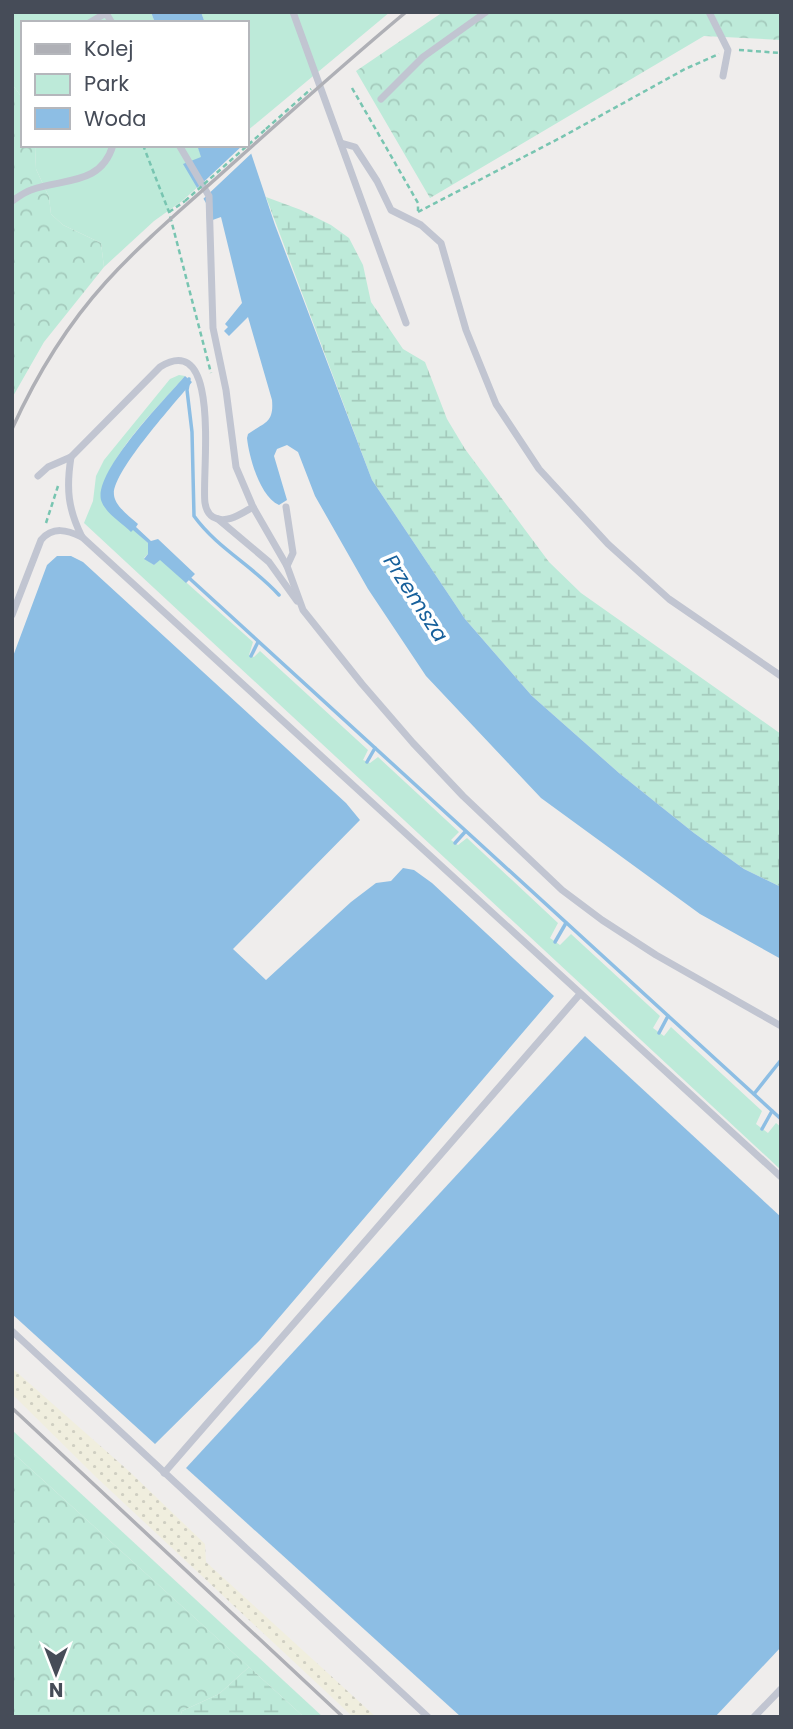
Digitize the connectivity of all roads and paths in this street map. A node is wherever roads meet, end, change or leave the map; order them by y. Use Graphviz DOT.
graph roads {
  1 [pos="293,12"];
  2 [pos="486,12"];
  3 [pos="709,12"];
  4 [pos="92,21"];
  5 [pos="111,21"];
  6 [pos="728,50"];
  7 [pos="781,53"];
  8 [pos="723,76"];
  9 [pos="319,82"];
  10 [pos="352,88"];
  11 [pos="381,99"];
  12 [pos="341,143"];
  13 [pos="248,144"];
  14 [pos="112,147"];
  15 [pos="144,147"];
  16 [pos="180,147"];
  17 [pos="245,147"];
  18 [pos="12,201"];
  19 [pos="169,212"];
  20 [pos="406,323"];
  21 [pos="214,383"];
  22 [pos="71,457"];
  23 [pos="38,476"];
  24 [pos="59,483"];
  25 [pos="253,507"];
  26 [pos="286,507"];
  27 [pos="218,519"];
  28 [pos="82,537"];
  29 [pos="41,540"];
  30 [pos="287,566"];
  31 [pos="303,610"];
  32 [pos="12,615"];
  33 [pos="781,676"];
  34 [pos="580,994"];
  35 [pos="781,1026"];
  36 [pos="781,1177"];
  37 [pos="12,1331"];
  38 [pos="164,1473"];
  39 [pos="781,1689"];
  40 [pos="428,1717"];
  41 [pos="754,1717"];
  1 -- 9 [label="lane"];
  2 -- 11 [label="lane"];
  3 -- 6 [label="lane"];
  4 -- 5 [label="lane"];
  6 -- 7 [label="path"];
  6 -- 8 [label="lane"];
  6 -- 10 [label="path"];
  9 -- 12 [label="lane"];
  9 -- 13 [label="path, bridge"];
  12 -- 20 [label="lane"];
  12 -- 33 [label="lane"];
  14 -- 18 [label="lane"];
  15 -- 19 [label="path"];
  16 -- 25 [label="lane"];
  17 -- 19 [label="path, bridge"];
  19 -- 21 [label="path"];
  22 -- 23 [label="lane"];
  22 -- 27 [label="lane"];
  22 -- 28 [label="lane"];
  24 -- 29 [label="path"];
  25 -- 27 [label="lane"];
  25 -- 30 [label="lane"];
  26 -- 30 [label="lane"];
  27 -- 31 [label="lane"];
  28 -- 29 [label="lane"];
  28 -- 34 [label="lane"];
  29 -- 32 [label="lane"];
  30 -- 31 [label="lane"];
  31 -- 35 [label="lane"];
  34 -- 36 [label="lane"];
  34 -- 38 [label="lane"];
  37 -- 38 [label="lane"];
  38 -- 40 [label="lane"];
  39 -- 41 [label="lane"];
}
